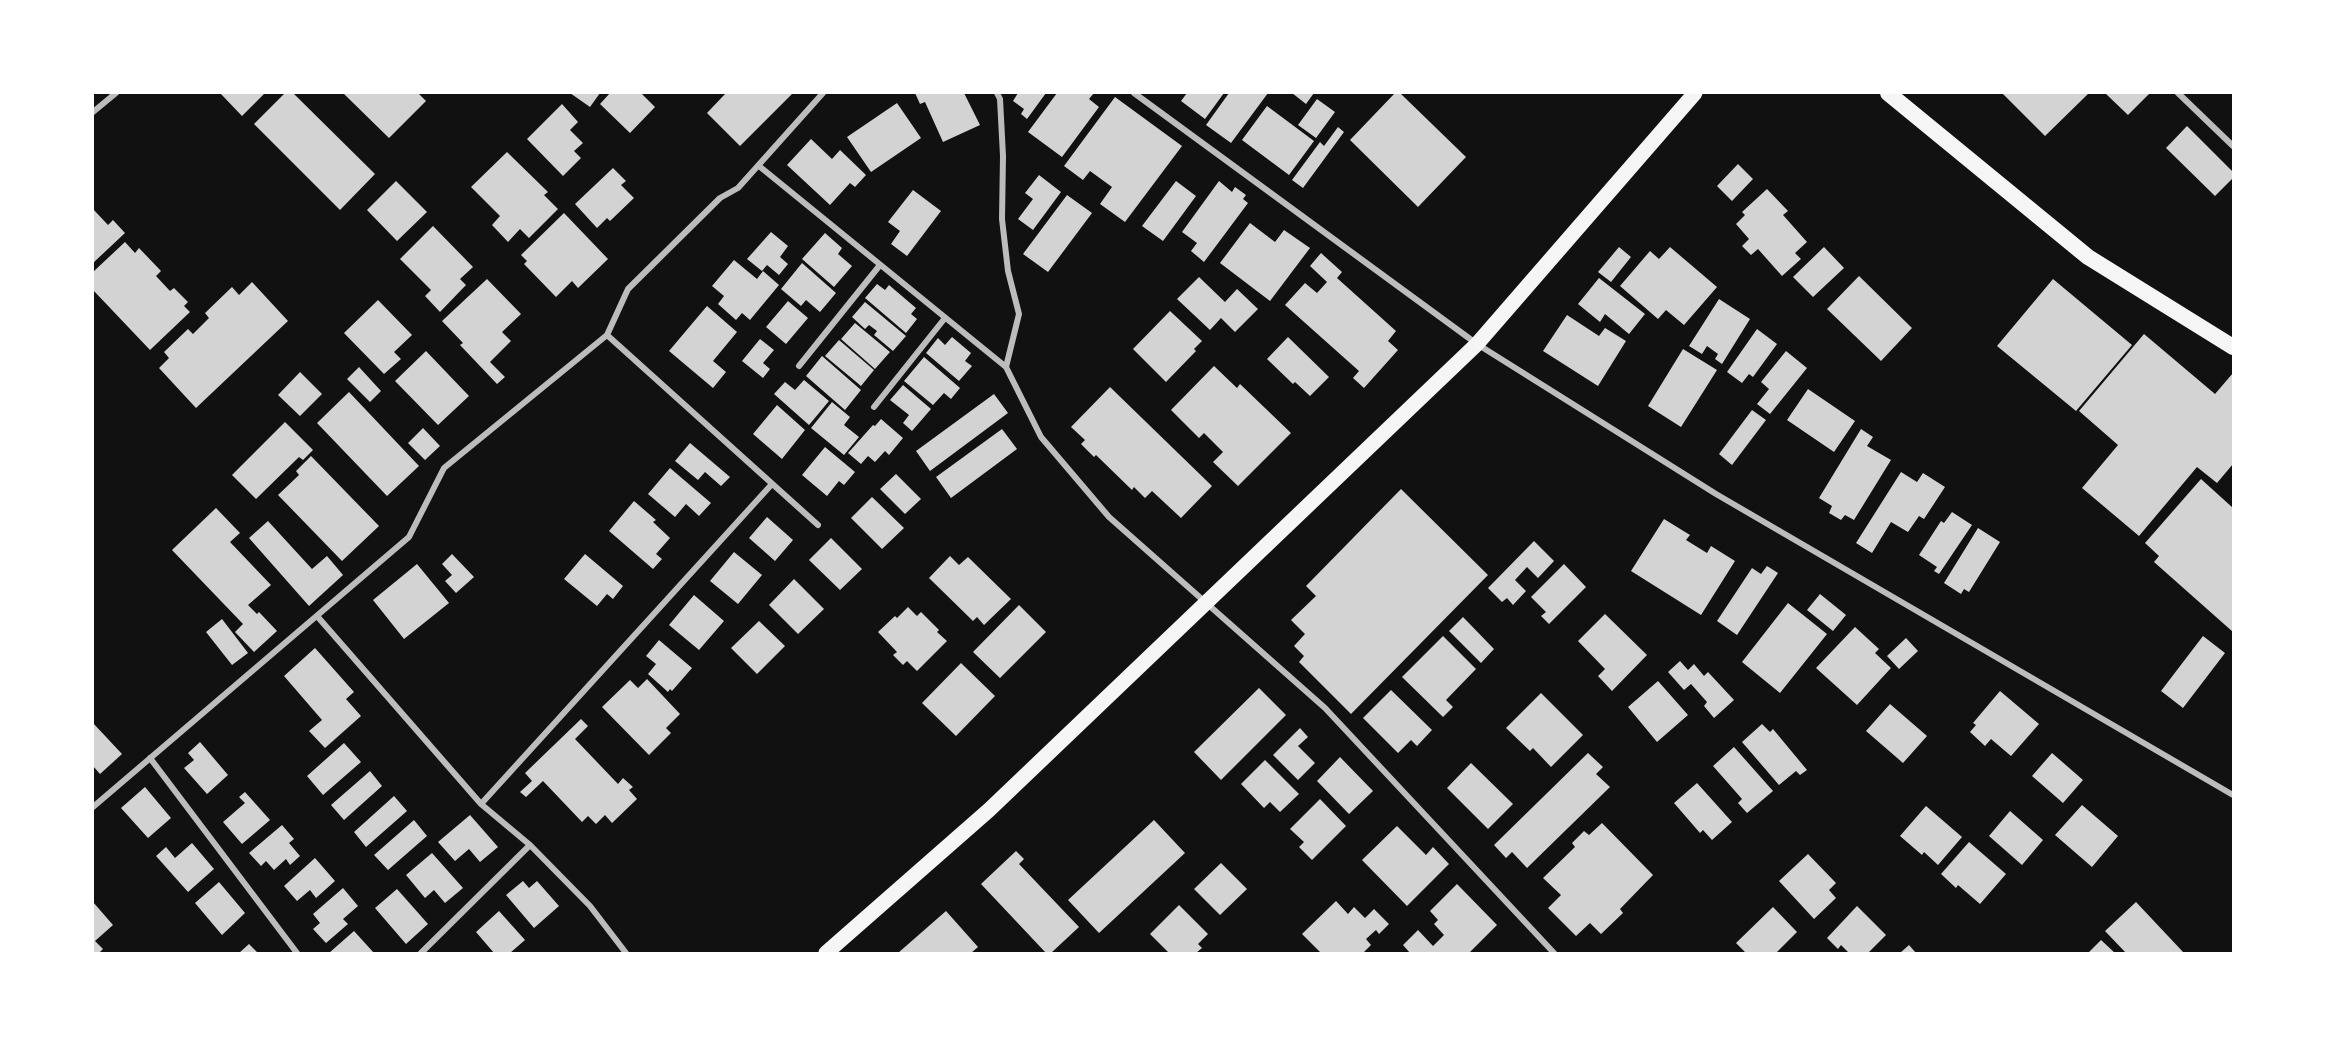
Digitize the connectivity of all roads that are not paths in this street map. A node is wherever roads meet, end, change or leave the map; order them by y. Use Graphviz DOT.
graph roads {
  1 [pos="116,93"];
  2 [pos="823,93"];
  3 [pos="997,93"];
  4 [pos="1134,93"];
  5 [pos="1695,93"];
  6 [pos="1888,93"];
  7 [pos="2178,93"];
  8 [pos="93,112"];
  9 [pos="2233,146"];
  10 [pos="759,166"];
  11 [pos="880,265"];
  12 [pos="945,318"];
  13 [pos="607,335"];
  14 [pos="1477,344"];
  15 [pos="2233,347"];
  16 [pos="799,366"];
  17 [pos="1006,367"];
  18 [pos="874,407"];
  19 [pos="772,484"];
  20 [pos="818,525"];
  21 [pos="1206,604"];
  22 [pos="316,616"];
  23 [pos="150,758"];
  24 [pos="2233,795"];
  25 [pos="481,804"];
  26 [pos="93,807"];
  27 [pos="530,845"];
  28 [pos="297,953"];
  29 [pos="421,953"];
  30 [pos="626,953"];
  31 [pos="826,953"];
  32 [pos="1554,953"];
  1 -- 8 [label="street"];
  2 -- 10 [label="street"];
  3 -- 17 [label="street"];
  4 -- 14 [label="street"];
  5 -- 14 [label="main road"];
  6 -- 15 [label="highway"];
  7 -- 9 [label="street"];
  10 -- 11 [label="street"];
  10 -- 13 [label="street"];
  11 -- 12 [label="street"];
  11 -- 16 [label="street"];
  12 -- 17 [label="street"];
  12 -- 18 [label="street"];
  13 -- 19 [label="street"];
  13 -- 22 [label="street"];
  14 -- 21 [label="main road"];
  14 -- 24 [label="street"];
  17 -- 21 [label="street"];
  19 -- 20 [label="street"];
  19 -- 25 [label="street"];
  21 -- 31 [label="main road"];
  21 -- 32 [label="street"];
  22 -- 23 [label="street"];
  22 -- 25 [label="street"];
  23 -- 26 [label="street"];
  23 -- 28 [label="street"];
  25 -- 27 [label="street"];
  27 -- 29 [label="street"];
  27 -- 30 [label="street"];
}
